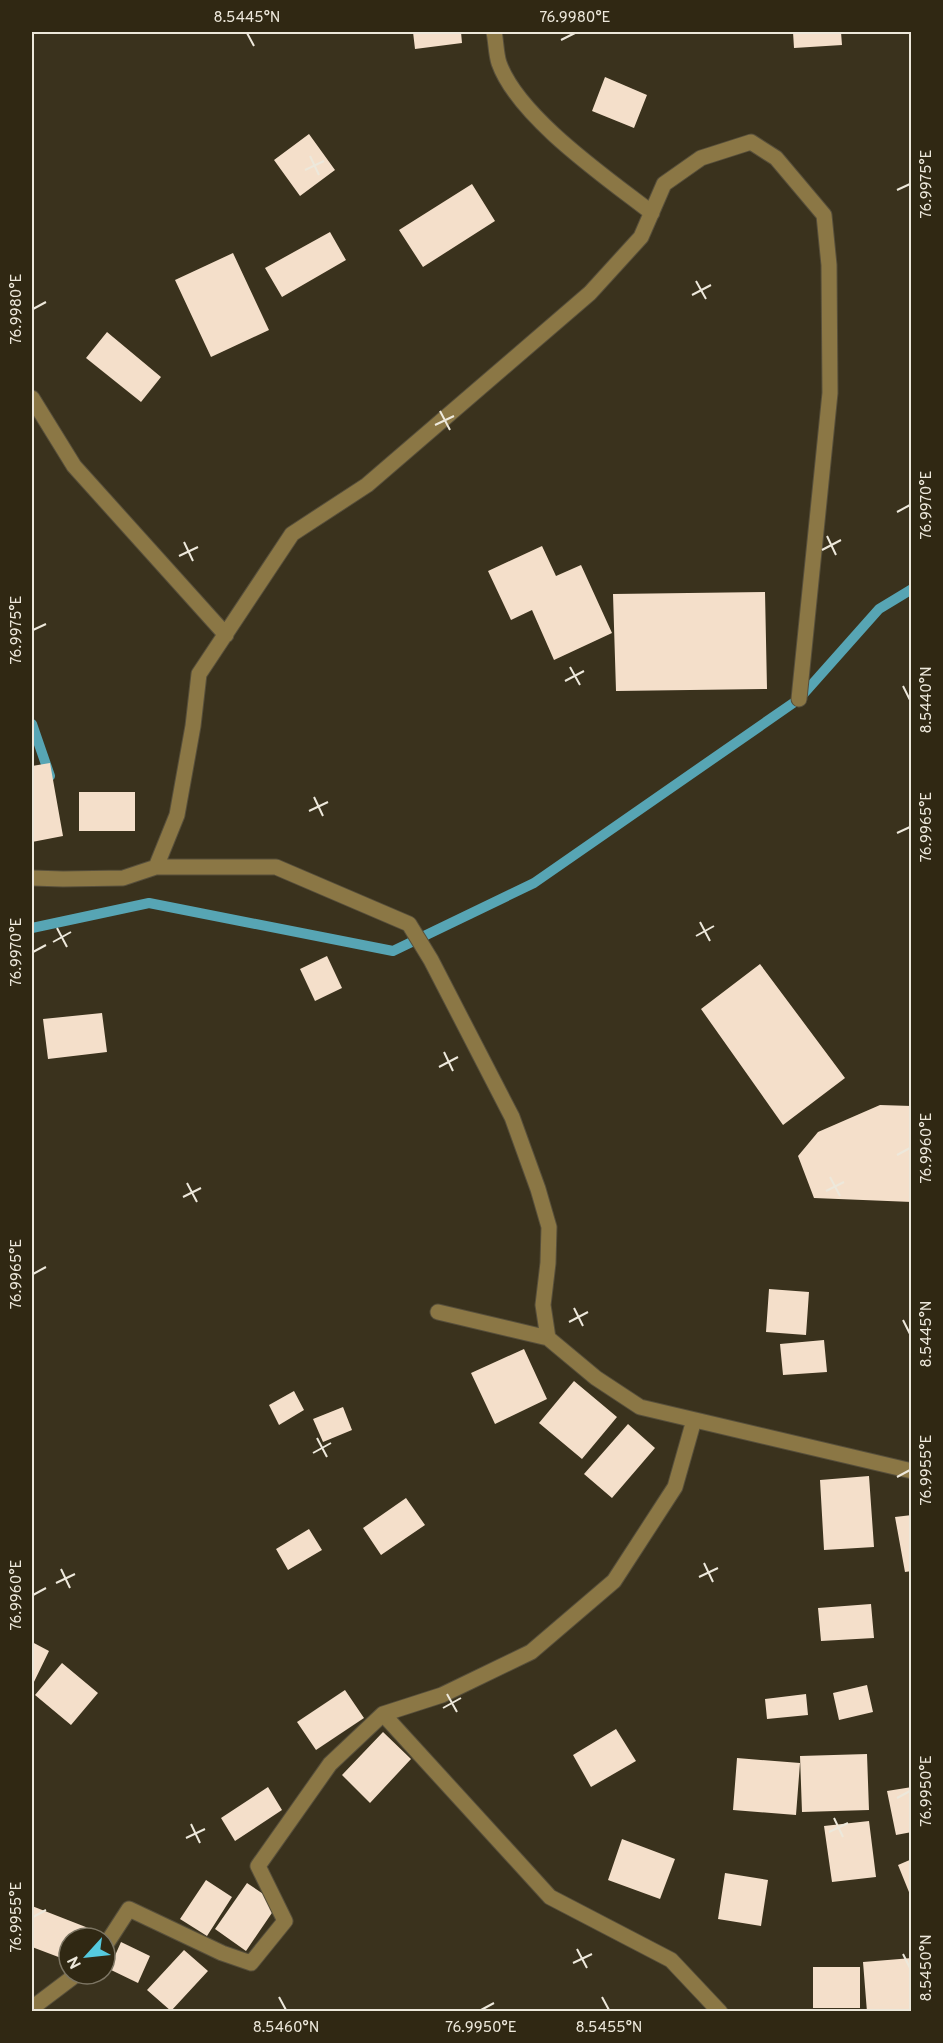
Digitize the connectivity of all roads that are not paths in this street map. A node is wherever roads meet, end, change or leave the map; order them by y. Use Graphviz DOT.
graph roads {
  1 [pos="494,32"];
  2 [pos="652,213"];
  3 [pos="32,398"];
  4 [pos="226,634"];
  5 [pos="799,699"];
  6 [pos="156,867"];
  7 [pos="32,878"];
  8 [pos="438,1312"];
  9 [pos="548,1338"];
  10 [pos="694,1420"];
  11 [pos="912,1471"];
  12 [pos="383,1714"];
  13 [pos="117,1928"];
  14 [pos="61,1986"];
  15 [pos="32,2008"];
  16 [pos="720,2012"];
  1 -- 2 [label="street"];
  2 -- 4 [label="street"];
  2 -- 5 [label="street"];
  3 -- 4 [label="street"];
  4 -- 6 [label="street"];
  6 -- 7 [label="street"];
  6 -- 9 [label="street"];
  8 -- 9 [label="street"];
  9 -- 10 [label="street"];
  10 -- 11 [label="street"];
  10 -- 12 [label="street"];
  12 -- 13 [label="street"];
  12 -- 16 [label="street"];
  14 -- 15 [label="street"];
}
